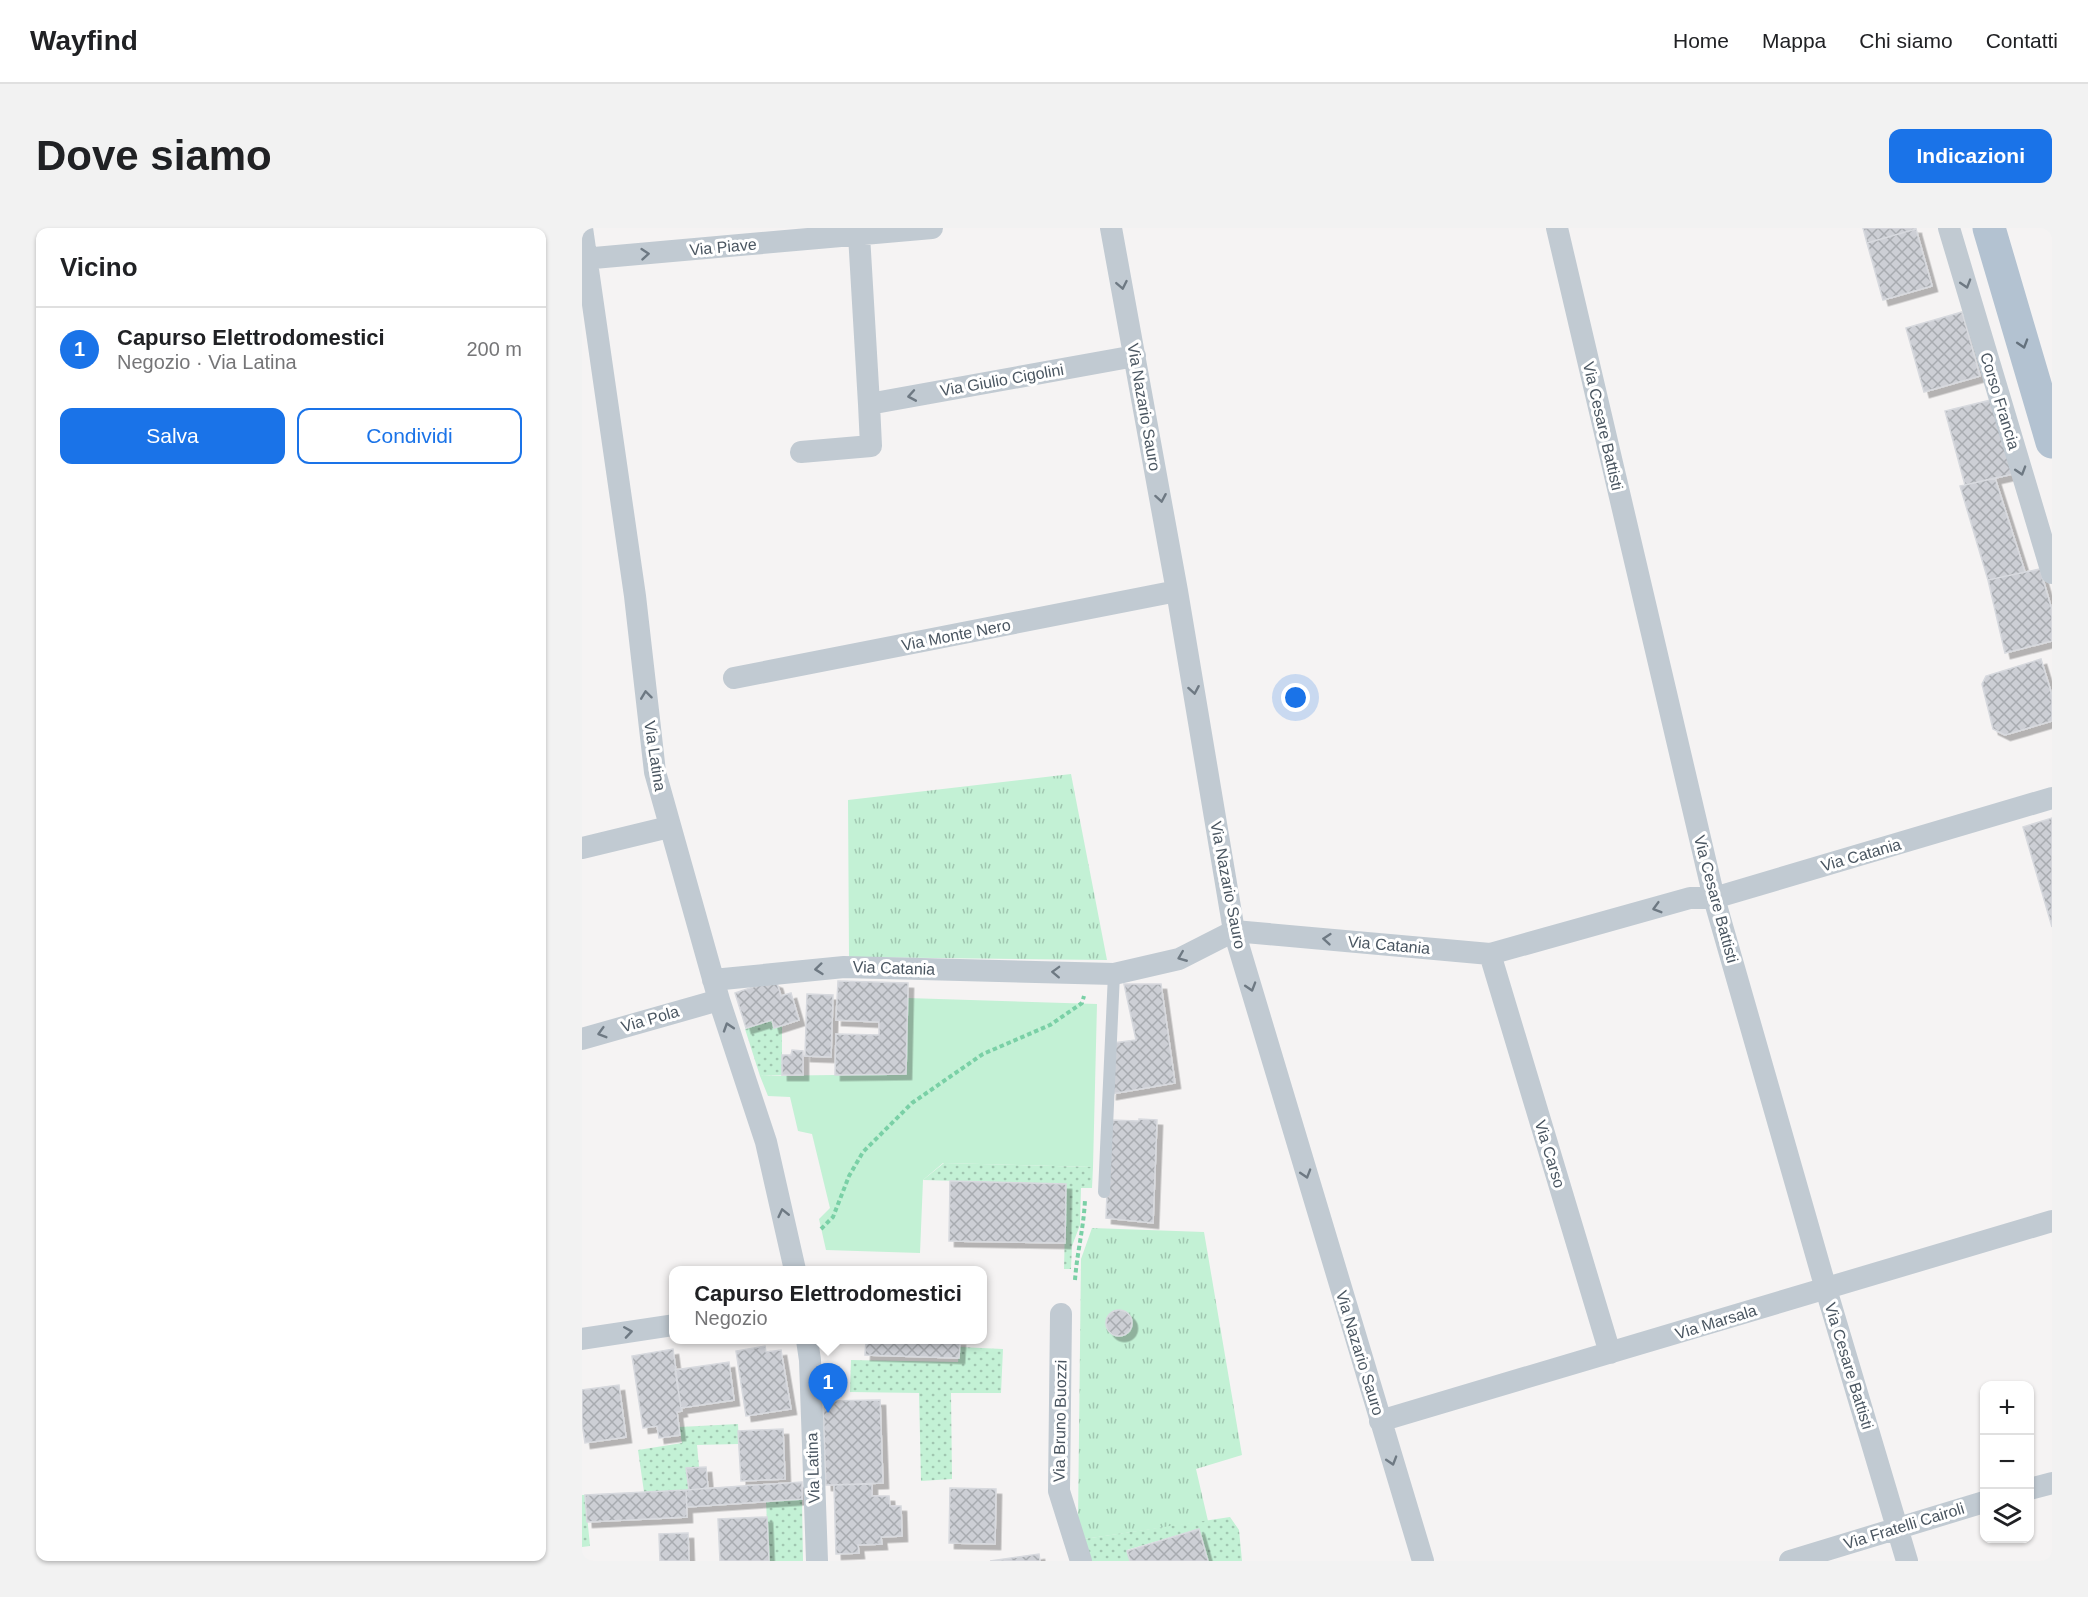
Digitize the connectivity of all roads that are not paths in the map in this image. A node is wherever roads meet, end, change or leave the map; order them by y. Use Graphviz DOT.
graph roads {
  1 [pos="582,228"];
  2 [pos="1111,228"];
  3 [pos="1557,228"];
  4 [pos="1949,228"];
  5 [pos="1989,228"];
  6 [pos="917,229"];
  7 [pos="859,235"];
  8 [pos="584,259"];
  9 [pos="1136,356"];
  10 [pos="869,404"];
  11 [pos="2052,442"];
  12 [pos="801,452"];
  13 [pos="2052,573"];
  14 [pos="1177,591"];
  15 [pos="734,678"];
  16 [pos="2052,798"];
  17 [pos="669,826"];
  18 [pos="582,848"];
  19 [pos="1714,898"];
  20 [pos="1234,931"];
  21 [pos="1490,954"];
  22 [pos="1104,974"];
  23 [pos="716,990"];
  24 [pos="582,1039"];
  25 [pos="1104,1192"];
  26 [pos="2052,1221"];
  27 [pos="794,1266"];
  28 [pos="1826,1289"];
  29 [pos="1061,1314"];
  30 [pos="669,1325"];
  31 [pos="582,1339"];
  32 [pos="808,1344"];
  33 [pos="1610,1353"];
  34 [pos="1380,1421"];
  35 [pos="2052,1483"];
  36 [pos="2034,1488"];
  37 [pos="1980,1503"];
  38 [pos="1898,1528"];
  39 [pos="817,1561"];
  40 [pos="1081,1561"];
  41 [pos="1423,1561"];
  42 [pos="1790,1561"];
  43 [pos="1907,1561"];
  1 -- 8 [label="street, Via Latina"];
  2 -- 9 [label="street, Via Nazario Sauro, one-way"];
  3 -- 19 [label="street, Via Cesare Battisti"];
  4 -- 13 [label="street, Corso Francia, one-way"];
  5 -- 11 [label="main road, one-way"];
  6 -- 7 [label="street, Via Piave"];
  8 -- 7 [label="street, Via Piave, one-way"];
  7 -- 10 [label="street"];
  17 -- 8 [label="street, Via Latina, one-way"];
  9 -- 10 [label="street, Via Giulio Cigolini, one-way"];
  9 -- 14 [label="street, Via Nazario Sauro, one-way"];
  10 -- 12 [label="street"];
  14 -- 15 [label="street, Via Monte Nero"];
  14 -- 20 [label="street, Via Nazario Sauro, one-way"];
  16 -- 19 [label="street, Via Catania"];
  17 -- 18 [label="street"];
  17 -- 23 [label="street, Via Latina"];
  19 -- 21 [label="street, Via Catania, one-way"];
  19 -- 28 [label="street, Via Cesare Battisti"];
  21 -- 20 [label="street, Via Catania, one-way"];
  20 -- 22 [label="street, Via Catania, one-way"];
  20 -- 34 [label="street, Via Nazario Sauro, one-way"];
  21 -- 33 [label="street, Via Carso"];
  22 -- 23 [label="street, Via Catania, one-way"];
  22 -- 25 [label="lane"];
  23 -- 24 [label="street, Via Pola, one-way"];
  27 -- 23 [label="street, Via Latina, one-way"];
  26 -- 28 [label="street, Via Marsala"];
  28 -- 33 [label="street, Via Marsala"];
  28 -- 38 [label="street, Via Cesare Battisti"];
  29 -- 40 [label="street, Via Bruno Buozzi"];
  31 -- 30 [label="street, one-way"];
  32 -- 39 [label="street, Via Latina"];
  33 -- 34 [label="street, Via Marsala"];
  34 -- 41 [label="street, Via Nazario Sauro, one-way"];
  35 -- 36 [label="street"];
  37 -- 38 [label="street, Via Fratelli Cairoli"];
  38 -- 42 [label="street, Via Fratelli Cairoli"];
  38 -- 43 [label="street, Via Cesare Battisti"];
}
